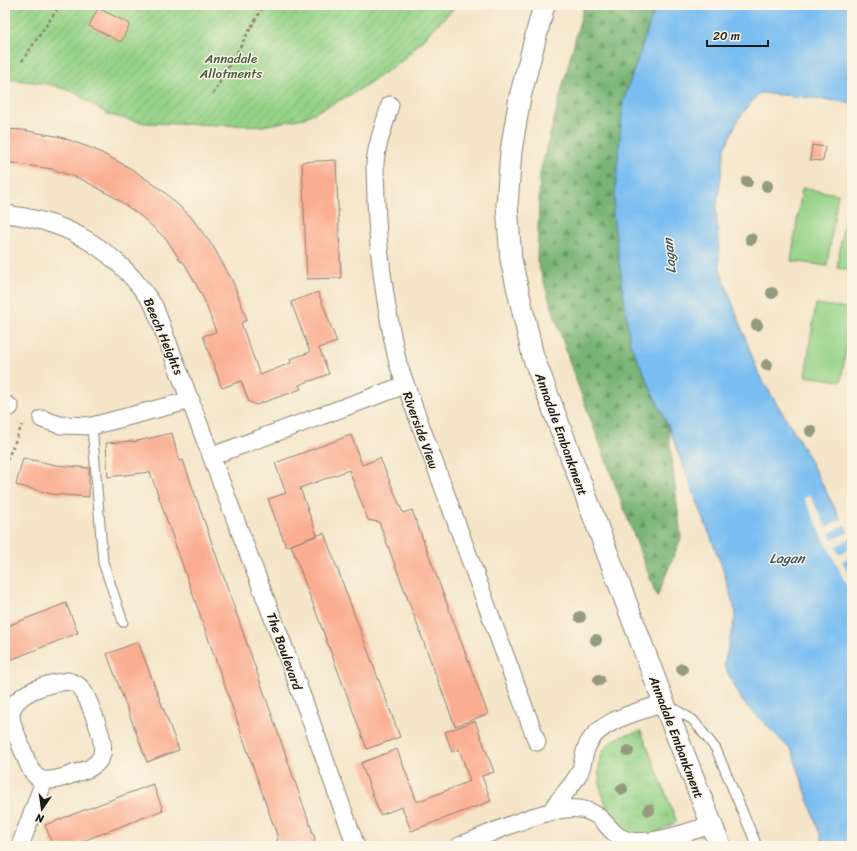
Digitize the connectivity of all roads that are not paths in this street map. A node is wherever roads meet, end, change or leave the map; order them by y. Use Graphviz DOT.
graph roads {
  1 [pos="544,5"];
  2 [pos="390,105"];
  3 [pos="5,214"];
  4 [pos="405,385"];
  5 [pos="191,400"];
  6 [pos="42,419"];
  7 [pos="92,426"];
  8 [pos="212,456"];
  9 [pos="123,622"];
  10 [pos="664,703"];
  11 [pos="537,742"];
  12 [pos="44,781"];
  13 [pos="552,810"];
  14 [pos="711,825"];
  15 [pos="20,846"];
  16 [pos="356,846"];
  17 [pos="459,846"];
  18 [pos="720,846"];
  19 [pos="757,846"];
  1 -- 10 [label="street, Annadale Embankment"];
  2 -- 4 [label="street, Riverside View"];
  3 -- 5 [label="street, Beech Heights"];
  4 -- 8 [label="street"];
  4 -- 11 [label="street, Riverside View"];
  5 -- 7 [label="street"];
  5 -- 8 [label="street, Beech Heights"];
  6 -- 7 [label="street"];
  7 -- 9 [label="lane"];
  8 -- 16 [label="street, The Boulevard"];
  10 -- 13 [label="street"];
  10 -- 14 [label="street, Annadale Embankment"];
  10 -- 19 [label="lane"];
  12 -- 12 [label="street"];
  12 -- 15 [label="street"];
  13 -- 14 [label="street"];
  13 -- 17 [label="street"];
  14 -- 18 [label="street, Annadale Embankment"];
}
